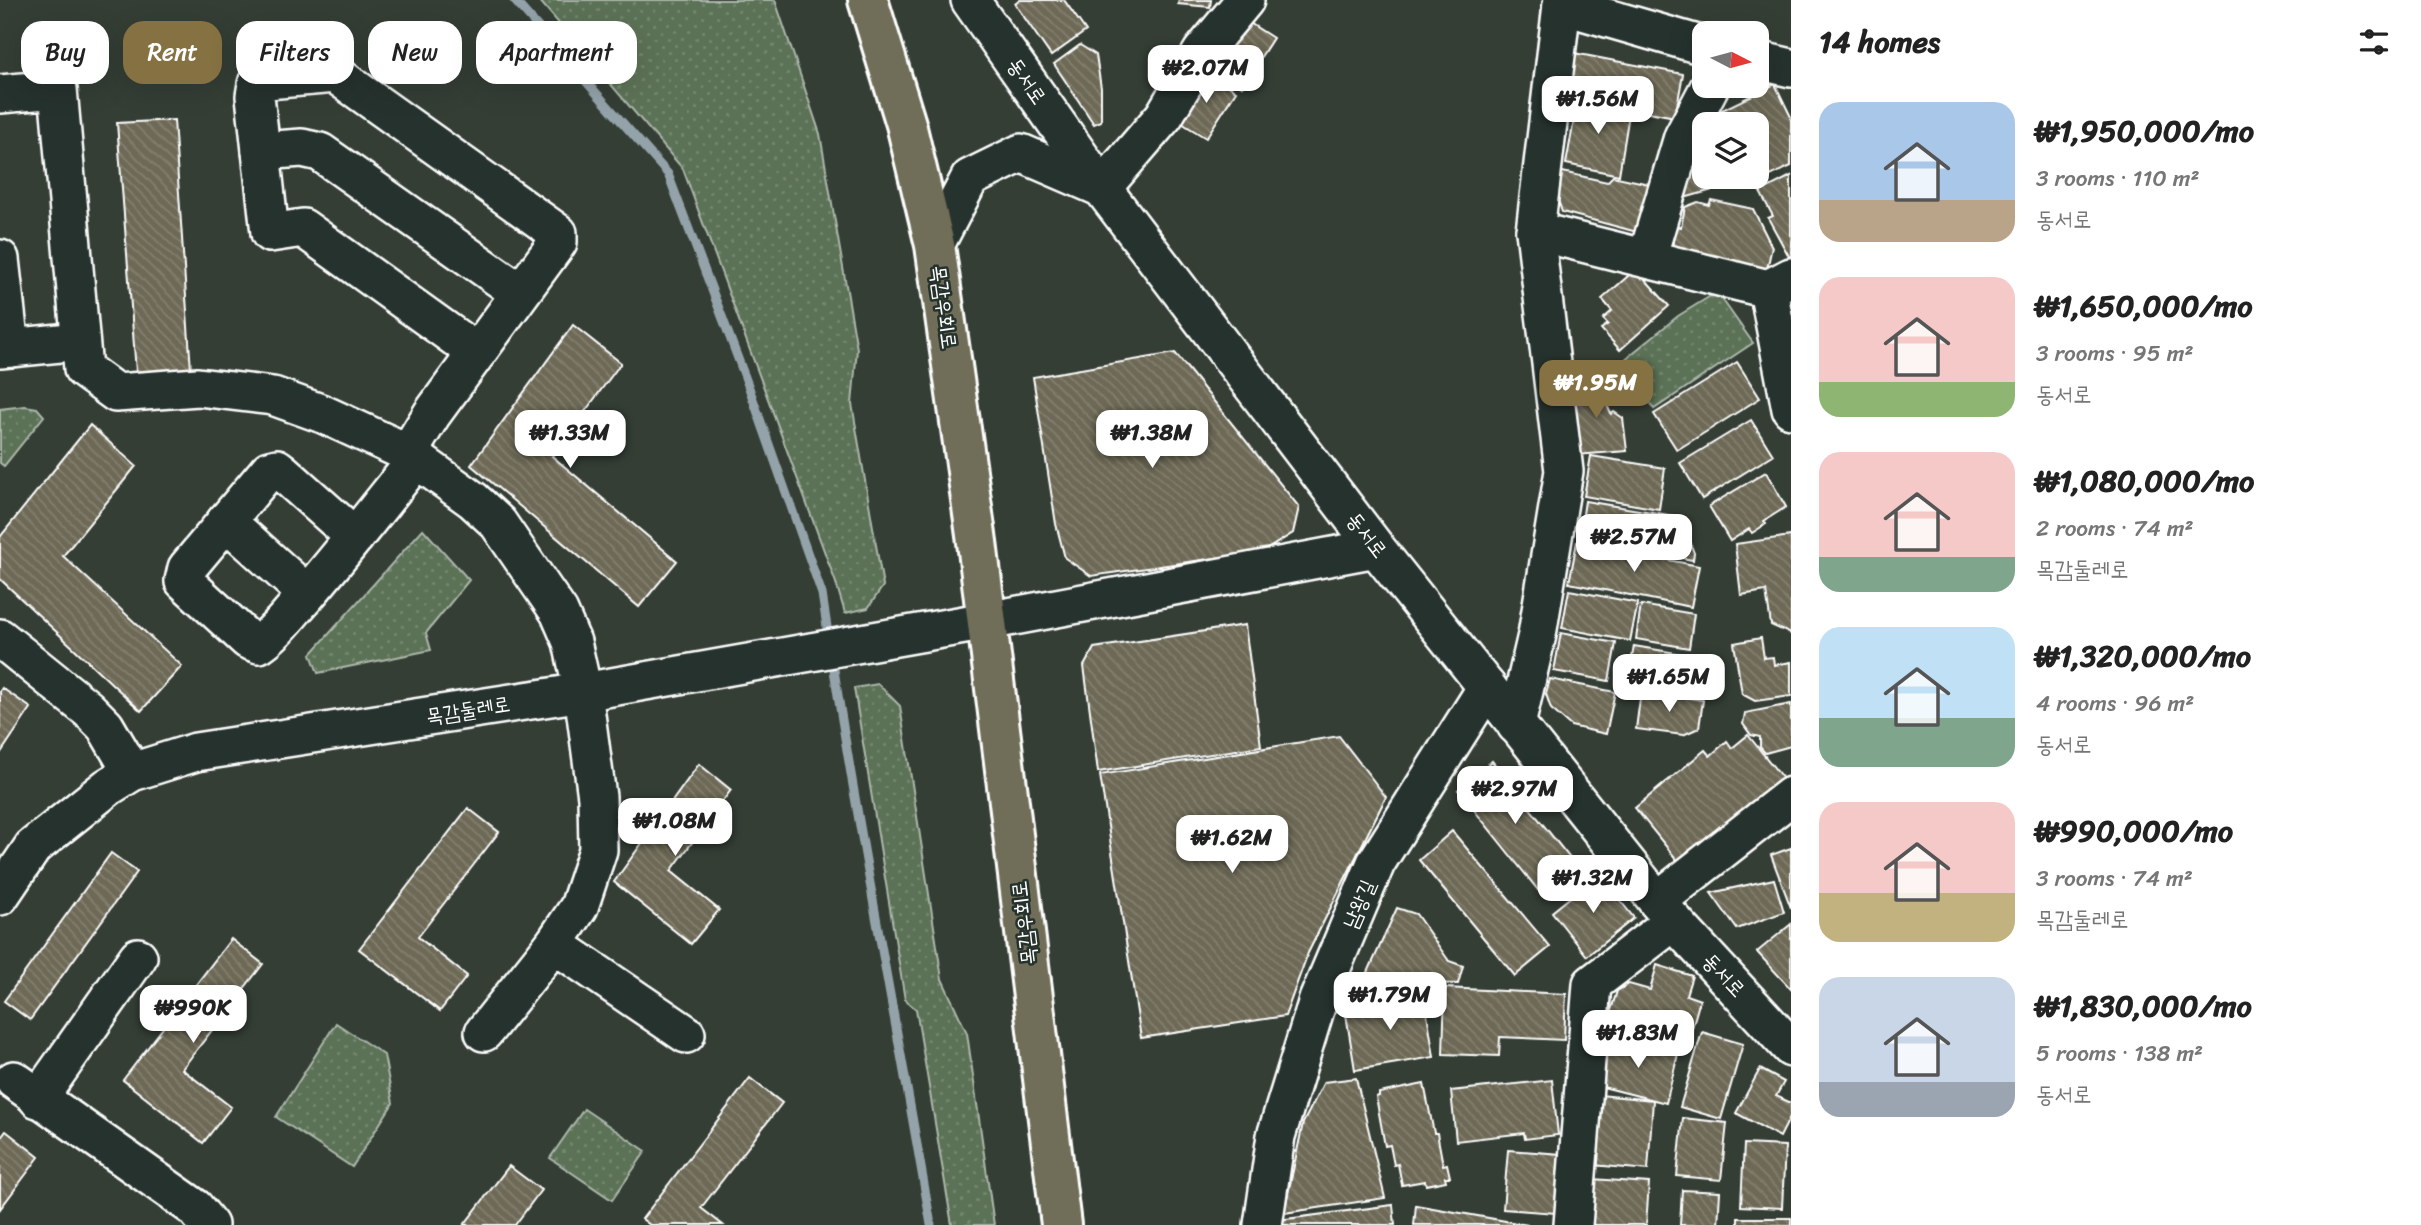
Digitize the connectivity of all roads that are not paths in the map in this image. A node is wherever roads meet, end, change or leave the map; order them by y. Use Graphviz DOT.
graph roads {
  1 [pos="867,0"];
  2 [pos="970,0"];
  3 [pos="1245,0"];
  4 [pos="1565,3"];
  5 [pos="1692,42"];
  6 [pos="1769,63"];
  7 [pos="1791,68"];
  8 [pos="0,94"];
  9 [pos="1704,98"];
  10 [pos="261,151"];
  11 [pos="1102,187"];
  12 [pos="1535,231"];
  13 [pos="935,245"];
  14 [pos="0,258"];
  15 [pos="1647,258"];
  16 [pos="1779,283"];
  17 [pos="520,292"];
  18 [pos="80,341"];
  19 [pos="5,349"];
  20 [pos="477,353"];
  21 [pos="1791,410"];
  22 [pos="413,456"];
  23 [pos="226,521"];
  24 [pos="355,537"];
  25 [pos="1376,548"];
  26 [pos="307,594"];
  27 [pos="987,621"];
  28 [pos="0,638"];
  29 [pos="1487,687"];
  30 [pos="583,692"];
  31 [pos="1516,724"];
  32 [pos="132,772"];
  33 [pos="1791,796"];
  34 [pos="0,896"];
  35 [pos="1666,911"];
  36 [pos="554,944"];
  37 [pos="138,957"];
  38 [pos="484,1032"];
  39 [pos="686,1034"];
  40 [pos="1791,1048"];
  41 [pos="209,1225"];
  42 [pos="1060,1225"];
  43 [pos="1263,1225"];
  44 [pos="1573,1225"];
  1 -- 13 [label="main road, 목감우회로"];
  2 -- 11 [label="street, 동서로"];
  3 -- 11 [label="street"];
  4 -- 5 [label="street"];
  4 -- 12 [label="street"];
  6 -- 7 [label="street"];
  8 -- 18 [label="street"];
  9 -- 15 [label="street"];
  10 -- 17 [label="street"];
  10 -- 17 [label="street"];
  10 -- 20 [label="street"];
  11 -- 13 [label="street"];
  11 -- 25 [label="street, 동서로"];
  12 -- 15 [label="street"];
  12 -- 31 [label="street"];
  13 -- 27 [label="main road, 목감우회로"];
  14 -- 19 [label="street"];
  15 -- 16 [label="street"];
  16 -- 21 [label="street"];
  17 -- 20 [label="street"];
  18 -- 19 [label="street"];
  18 -- 22 [label="street"];
  20 -- 22 [label="street"];
  22 -- 24 [label="street"];
  22 -- 30 [label="street"];
  23 -- 24 [label="street"];
  23 -- 26 [label="street"];
  23 -- 26 [label="street"];
  24 -- 26 [label="street"];
  25 -- 27 [label="street"];
  25 -- 29 [label="street, 동서로"];
  27 -- 30 [label="street, 목감둘레로"];
  27 -- 42 [label="main road, 목감우회로"];
  28 -- 32 [label="street"];
  29 -- 31 [label="street, 동서로"];
  29 -- 43 [label="street, 남왕길"];
  30 -- 32 [label="street, 목감둘레로"];
  30 -- 36 [label="street"];
  31 -- 35 [label="street, 동서로"];
  32 -- 34 [label="street, 목감둘레로"];
  33 -- 35 [label="street"];
  35 -- 40 [label="street, 동서로"];
  35 -- 44 [label="street"];
  36 -- 38 [label="street"];
  36 -- 39 [label="street"];
  37 -- 41 [label="street"];
}
